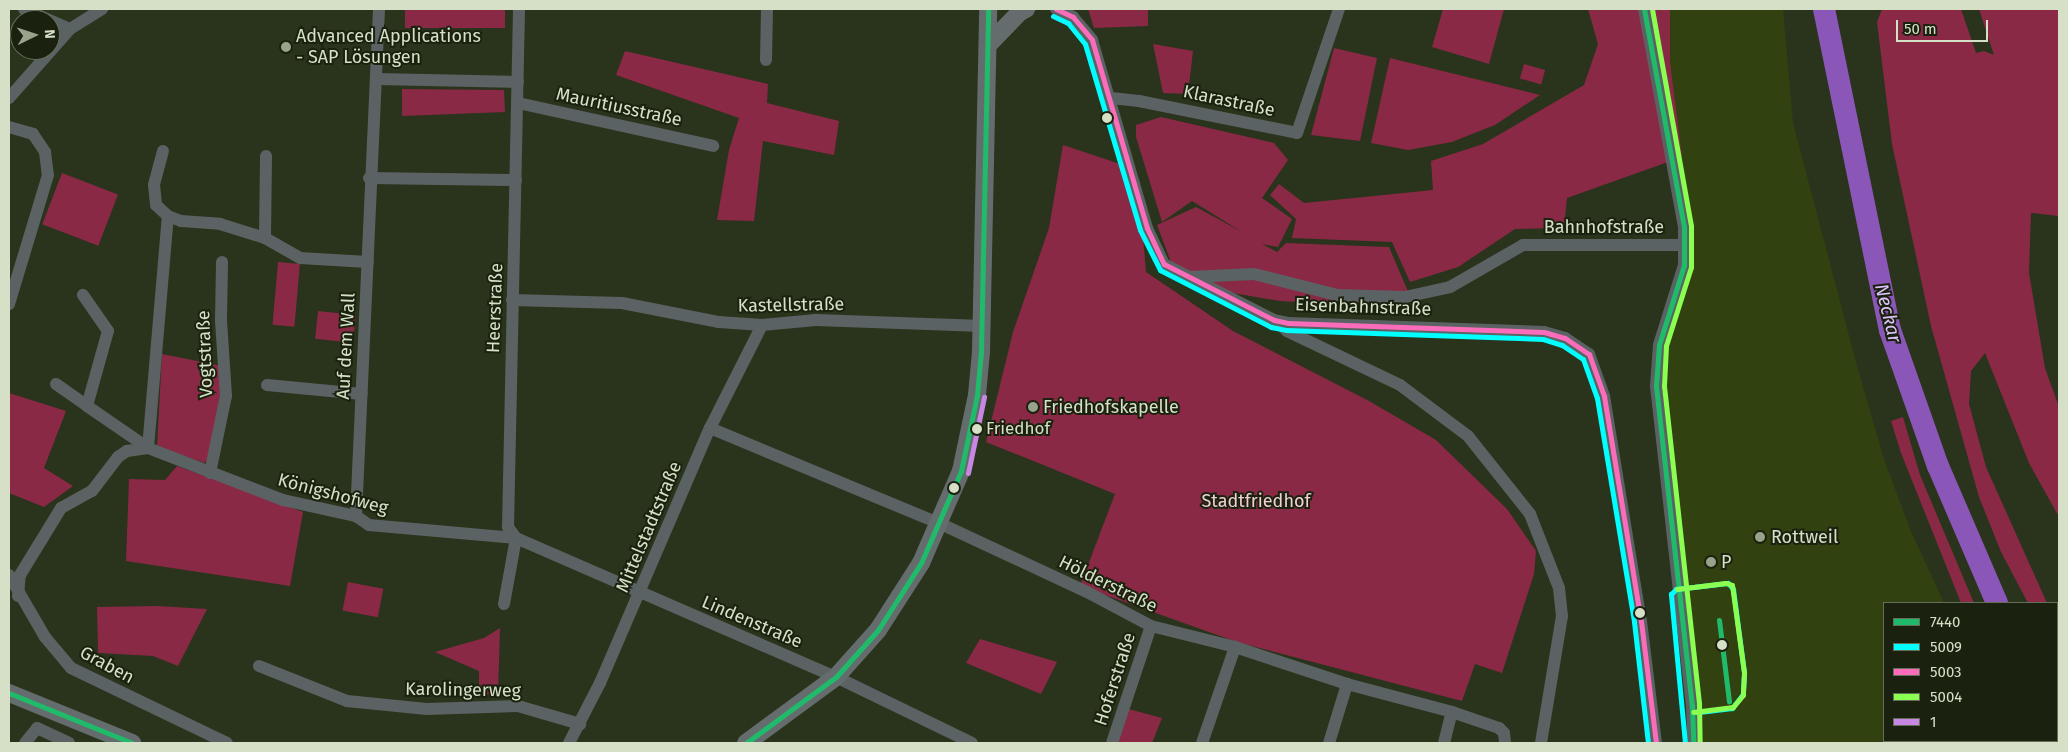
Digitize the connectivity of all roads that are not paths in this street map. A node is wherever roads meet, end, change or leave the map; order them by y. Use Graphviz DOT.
graph roads {
  1 [pos="24,9"];
  2 [pos="102,9"];
  3 [pos="378,9"];
  4 [pos="519,9"];
  5 [pos="767,9"];
  6 [pos="988,9"];
  7 [pos="1026,9"];
  8 [pos="1056,9"];
  9 [pos="1339,9"];
  10 [pos="1644,9"];
  11 [pos="1074,13"];
  12 [pos="70,28"];
  13 [pos="988,45"];
  14 [pos="766,60"];
  15 [pos="377,79"];
  16 [pos="518,82"];
  17 [pos="9,98"];
  18 [pos="1111,98"];
  19 [pos="518,103"];
  20 [pos="9,127"];
  21 [pos="713,146"];
  22 [pos="163,151"];
  23 [pos="266,156"];
  24 [pos="369,178"];
  25 [pos="516,180"];
  26 [pos="168,216"];
  27 [pos="265,238"];
  28 [pos="1685,245"];
  29 [pos="222,262"];
  30 [pos="368,262"];
  31 [pos="1187,278"];
  32 [pos="84,295"];
  33 [pos="512,300"];
  34 [pos="9,304"];
  35 [pos="1274,320"];
  36 [pos="762,325"];
  37 [pos="982,326"];
  38 [pos="56,384"];
  39 [pos="267,385"];
  40 [pos="362,394"];
  41 [pos="87,406"];
  42 [pos="710,428"];
  43 [pos="148,448"];
  44 [pos="210,473"];
  45 [pos="356,516"];
  46 [pos="941,524"];
  47 [pos="516,538"];
  48 [pos="9,575"];
  49 [pos="639,593"];
  50 [pos="13,599"];
  51 [pos="504,604"];
  52 [pos="1151,626"];
  53 [pos="1235,647"];
  54 [pos="259,666"];
  55 [pos="836,677"];
  56 [pos="1347,684"];
  57 [pos="9,692"];
  58 [pos="1452,712"];
  59 [pos="580,724"];
  60 [pos="1505,738"];
  61 [pos="25,743"];
  62 [pos="70,743"];
  63 [pos="132,743"];
  64 [pos="227,743"];
  65 [pos="569,743"];
  66 [pos="746,743"];
  67 [pos="972,743"];
  68 [pos="1112,743"];
  69 [pos="1202,743"];
  70 [pos="1329,743"];
  71 [pos="1444,743"];
  72 [pos="1541,743"];
  73 [pos="1656,743"];
  74 [pos="1693,743"];
  1 -- 12 [label="street"];
  2 -- 12 [label="street"];
  3 -- 15 [label="street, Auf dem Wall"];
  4 -- 16 [label="street, Heerstraße"];
  5 -- 14 [label="street"];
  6 -- 13 [label="street"];
  7 -- 13 [label="street"];
  8 -- 11 [label="street, Eisenbahnstraße"];
  9 -- 18 [label="street, Klarastraße"];
  10 -- 28 [label="street, Bahnhofstraße"];
  11 -- 18 [label="street, Eisenbahnstraße"];
  12 -- 17 [label="street"];
  13 -- 37 [label="street"];
  15 -- 16 [label="street"];
  15 -- 24 [label="street, Auf dem Wall"];
  16 -- 19 [label="street, Heerstraße"];
  18 -- 31 [label="street, Eisenbahnstraße"];
  19 -- 21 [label="street, Mauritiusstraße"];
  19 -- 25 [label="street, Heerstraße"];
  20 -- 34 [label="street"];
  22 -- 26 [label="street"];
  23 -- 27 [label="street"];
  24 -- 25 [label="street"];
  24 -- 30 [label="street, Auf dem Wall"];
  25 -- 33 [label="street, Heerstraße"];
  26 -- 27 [label="street"];
  26 -- 43 [label="street"];
  27 -- 30 [label="street"];
  28 -- 31 [label="street, Bahnhofstraße"];
  28 -- 74 [label="street"];
  29 -- 44 [label="street, Vogtstraße"];
  30 -- 40 [label="street, Auf dem Wall"];
  31 -- 35 [label="street, Eisenbahnstraße"];
  32 -- 41 [label="street"];
  33 -- 36 [label="street, Kastellstraße"];
  33 -- 47 [label="street, Heerstraße"];
  35 -- 72 [label="street, Eisenbahnstraße"];
  35 -- 73 [label="street, Eisenbahnstraße"];
  36 -- 37 [label="street, Kastellstraße"];
  36 -- 42 [label="street, Mittelstadtstraße"];
  37 -- 46 [label="street"];
  38 -- 41 [label="street, Königshofweg"];
  39 -- 40 [label="street"];
  40 -- 45 [label="street, Auf dem Wall"];
  41 -- 43 [label="street, Königshofweg"];
  42 -- 46 [label="street, Hölderstraße"];
  42 -- 49 [label="street, Mittelstadtstraße"];
  43 -- 44 [label="street, Königshofweg"];
  43 -- 50 [label="street"];
  44 -- 45 [label="street, Königshofweg"];
  45 -- 47 [label="street, Königshofweg"];
  46 -- 52 [label="street, Hölderstraße"];
  46 -- 55 [label="street"];
  47 -- 49 [label="street, Lindenstraße"];
  47 -- 51 [label="street, Heerstraße"];
  48 -- 50 [label="street, Graben"];
  49 -- 55 [label="street, Lindenstraße"];
  49 -- 59 [label="street, Mittelstadtstraße"];
  50 -- 64 [label="street, Graben"];
  52 -- 53 [label="street, Hölderstraße"];
  52 -- 68 [label="street, Hoferstraße"];
  53 -- 56 [label="street, Hölderstraße"];
  53 -- 69 [label="street"];
  54 -- 59 [label="street, Karolingerweg"];
  55 -- 66 [label="street"];
  55 -- 67 [label="street, Lindenstraße"];
  56 -- 58 [label="street, Hölderstraße"];
  56 -- 70 [label="street"];
  57 -- 63 [label="street"];
  58 -- 60 [label="street, Hölderstraße"];
  58 -- 71 [label="street"];
  59 -- 65 [label="street, Mittelstadtstraße"];
  61 -- 62 [label="street"];
}
